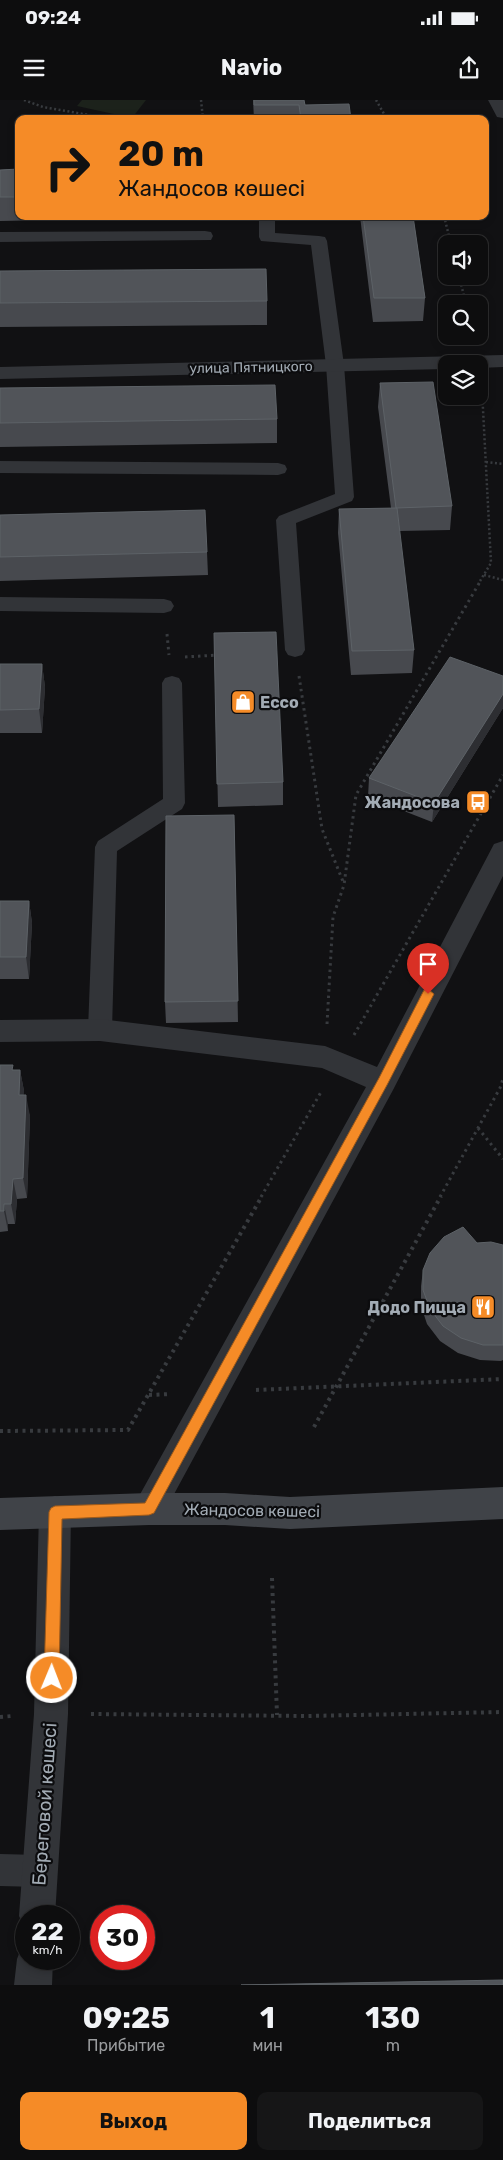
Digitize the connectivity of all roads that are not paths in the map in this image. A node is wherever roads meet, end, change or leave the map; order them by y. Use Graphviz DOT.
graph roads {
  1 [pos="497,100"];
  2 [pos="503,113"];
  3 [pos="267,220"];
  4 [pos="205,236"];
  5 [pos="0,237"];
  6 [pos="503,361"];
  7 [pos="335,365"];
  8 [pos="0,373"];
  9 [pos="0,467"];
  10 [pos="278,469"];
  11 [pos="0,604"];
  12 [pos="164,606"];
  13 [pos="295,650"];
  14 [pos="172,683"];
  15 [pos="503,851"];
  16 [pos="493,892"];
  17 [pos="100,1030"];
  18 [pos="0,1031"];
  19 [pos="383,1082"];
  20 [pos="503,1503"];
  21 [pos="149,1509"];
  22 [pos="55,1512"];
  23 [pos="0,1514"];
  24 [pos="0,1870"];
  25 [pos="39,1871"];
  26 [pos="37,1905"];
  27 [pos="34,1970"];
  28 [pos="33,1985"];
  1 -- 2 [label="street"];
  3 -- 7 [label="lane"];
  4 -- 5 [label="lane"];
  6 -- 7 [label="street, улица Пятницкого"];
  7 -- 8 [label="street, улица Пятницкого"];
  7 -- 13 [label="lane"];
  9 -- 10 [label="lane"];
  11 -- 12 [label="lane"];
  14 -- 17 [label="lane"];
  15 -- 16 [label="street"];
  16 -- 19 [label="street"];
  17 -- 18 [label="street"];
  17 -- 19 [label="street"];
  19 -- 21 [label="street"];
  20 -- 21 [label="main road, Жандосов көшесі"];
  21 -- 22 [label="main road, Жандосов көшесі"];
  22 -- 23 [label="main road, Жандосов көшесі"];
  22 -- 25 [label="street, Береговой көшесі"];
  24 -- 25 [label="lane"];
  25 -- 26 [label="street, Береговой көшесі"];
  27 -- 28 [label="street"];
}
